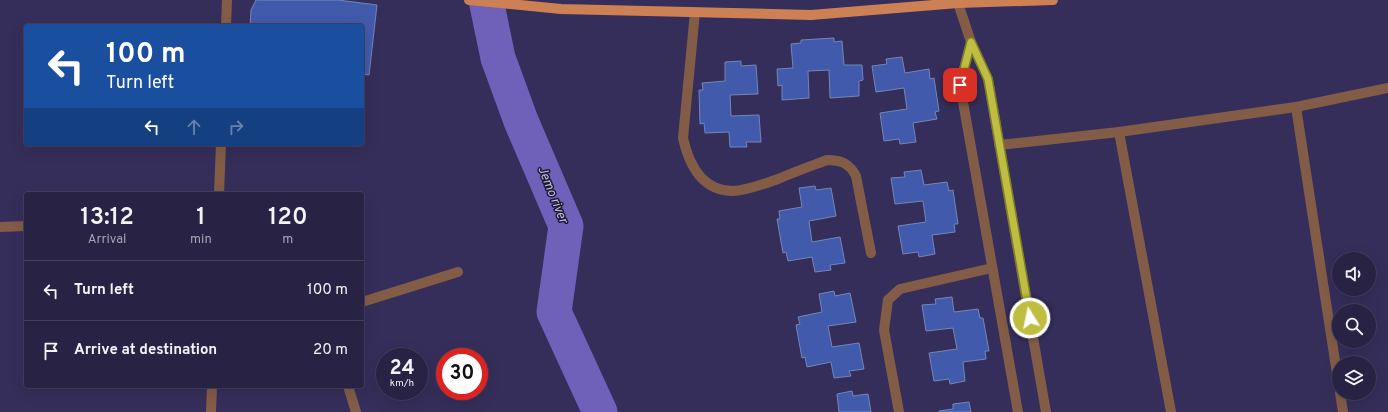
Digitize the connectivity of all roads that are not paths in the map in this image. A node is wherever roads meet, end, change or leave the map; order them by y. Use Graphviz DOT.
graph roads {
  1 [pos="227,0"];
  2 [pos="469,0"];
  3 [pos="1053,0"];
  4 [pos="957,2"];
  5 [pos="695,12"];
  6 [pos="226,24"];
  7 [pos="971,42"];
  8 [pos="1388,88"];
  9 [pos="1296,108"];
  10 [pos="1119,132"];
  11 [pos="999,145"];
  12 [pos="220,146"];
  13 [pos="219,192"];
  14 [pos="24,226"];
  15 [pos="0,227"];
  16 [pos="871,253"];
  17 [pos="992,268"];
  18 [pos="458,272"];
  19 [pos="364,301"];
  20 [pos="1334,356"];
  21 [pos="212,388"];
  22 [pos="349,388"];
  23 [pos="1341,400"];
  24 [pos="211,412"];
  25 [pos="356,412"];
  26 [pos="899,412"];
  27 [pos="1018,412"];
  28 [pos="1046,412"];
  29 [pos="1171,412"];
  30 [pos="1343,412"];
  1 -- 6 [label="street"];
  2 -- 5 [label="main road"];
  3 -- 4 [label="main road"];
  4 -- 5 [label="main road"];
  4 -- 7 [label="street"];
  5 -- 16 [label="street"];
  7 -- 11 [label="street"];
  7 -- 17 [label="street"];
  8 -- 9 [label="street"];
  9 -- 10 [label="street"];
  9 -- 20 [label="street"];
  10 -- 11 [label="street"];
  10 -- 29 [label="street"];
  11 -- 28 [label="street"];
  12 -- 13 [label="street"];
  14 -- 15 [label="street"];
  17 -- 26 [label="street"];
  17 -- 27 [label="street"];
  18 -- 19 [label="street"];
  21 -- 24 [label="street"];
  22 -- 25 [label="street"];
  23 -- 30 [label="street"];
}
